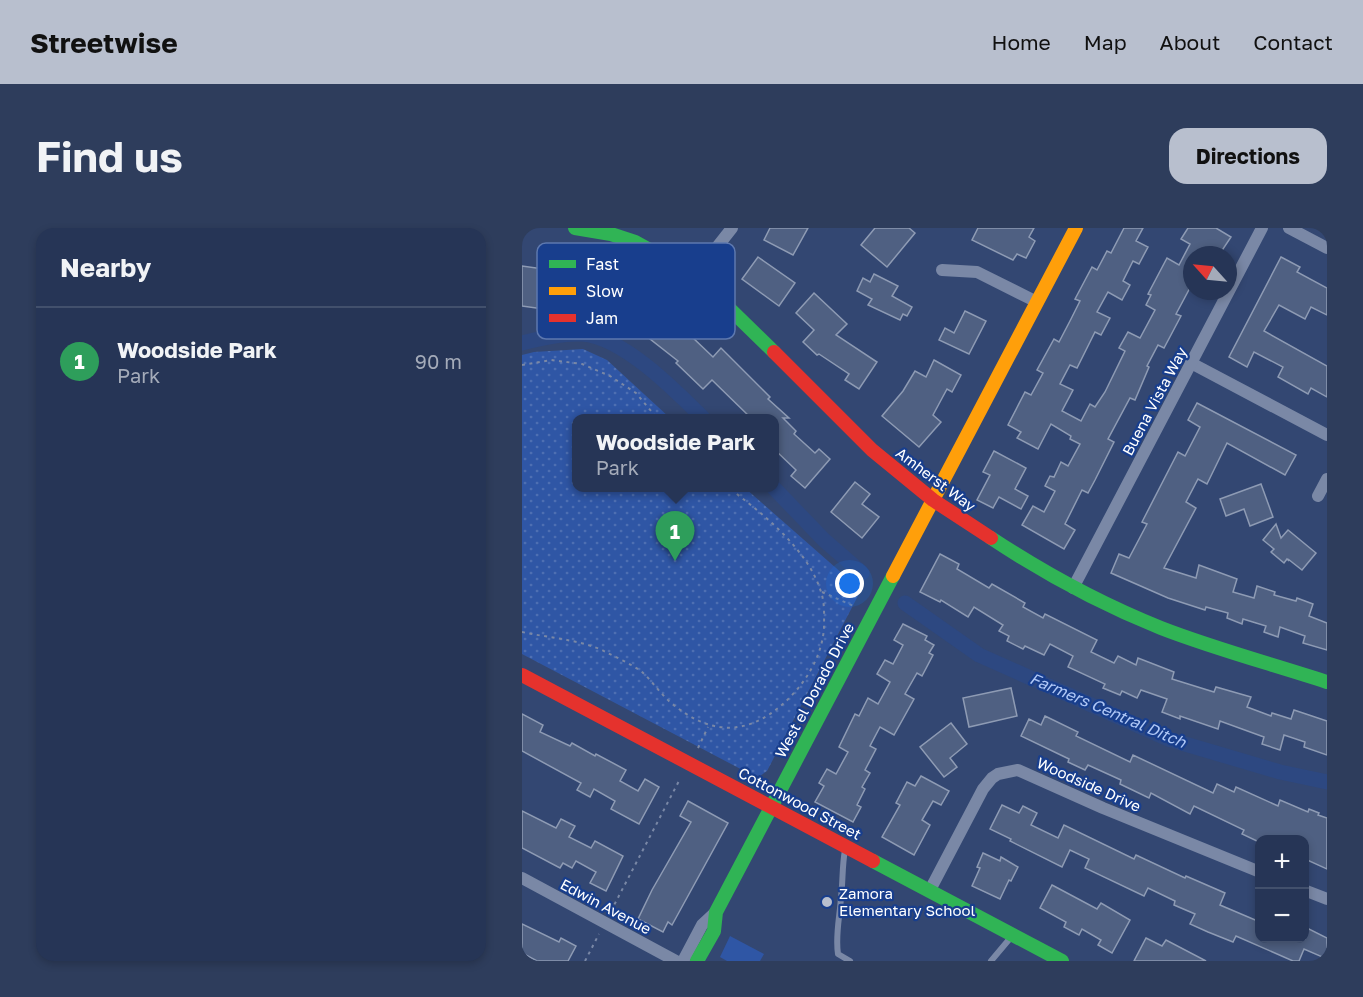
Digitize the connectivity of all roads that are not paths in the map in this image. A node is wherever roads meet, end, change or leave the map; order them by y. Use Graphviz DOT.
graph roads {
  1 [pos="575,228"];
  2 [pos="732,228"];
  3 [pos="1076,228"];
  4 [pos="1262,228"];
  5 [pos="1289,228"];
  6 [pos="637,243"];
  7 [pos="720,243"];
  8 [pos="1327,248"];
  9 [pos="942,270"];
  10 [pos="1037,302"];
  11 [pos="735,313"];
  12 [pos="1191,363"];
  13 [pos="1327,435"];
  14 [pos="1327,479"];
  15 [pos="1318,496"];
  16 [pos="933,500"];
  17 [pos="1073,588"];
  18 [pos="522,675"];
  19 [pos="1327,682"];
  20 [pos="772,807"];
  21 [pos="846,847"];
  22 [pos="1255,870"];
  23 [pos="522,878"];
  24 [pos="930,890"];
  25 [pos="1309,892"];
  26 [pos="1327,899"];
  27 [pos="716,912"];
  28 [pos="1014,935"];
  29 [pos="676,961"];
  30 [pos="683,961"];
  31 [pos="697,961"];
  32 [pos="850,961"];
  33 [pos="991,961"];
  34 [pos="1062,961"];
  1 -- 6 [label="street, Amherst Way"];
  2 -- 7 [label="street"];
  3 -- 10 [label="street, West el Dorado Drive"];
  4 -- 12 [label="street, Buena Vista Way"];
  5 -- 8 [label="street"];
  9 -- 10 [label="street"];
  10 -- 16 [label="street, West el Dorado Drive"];
  11 -- 16 [label="street, Amherst Way"];
  12 -- 13 [label="street"];
  12 -- 17 [label="street, Buena Vista Way"];
  14 -- 15 [label="street"];
  16 -- 17 [label="street, Amherst Way"];
  16 -- 20 [label="street, West el Dorado Drive"];
  17 -- 19 [label="street, Amherst Way"];
  18 -- 20 [label="street, Cottonwood Street"];
  20 -- 21 [label="street, Cottonwood Street"];
  20 -- 27 [label="street, West el Dorado Drive"];
  21 -- 24 [label="street, Cottonwood Street"];
  21 -- 32 [label="lane"];
  22 -- 24 [label="street, Woodside Drive"];
  23 -- 29 [label="street, Edwin Avenue"];
  24 -- 28 [label="street, Cottonwood Street"];
  25 -- 26 [label="street"];
  27 -- 30 [label="street, West el Dorado Drive"];
  27 -- 31 [label="street, West el Dorado Drive"];
  28 -- 33 [label="lane"];
  28 -- 34 [label="street, Cottonwood Street"];
}
